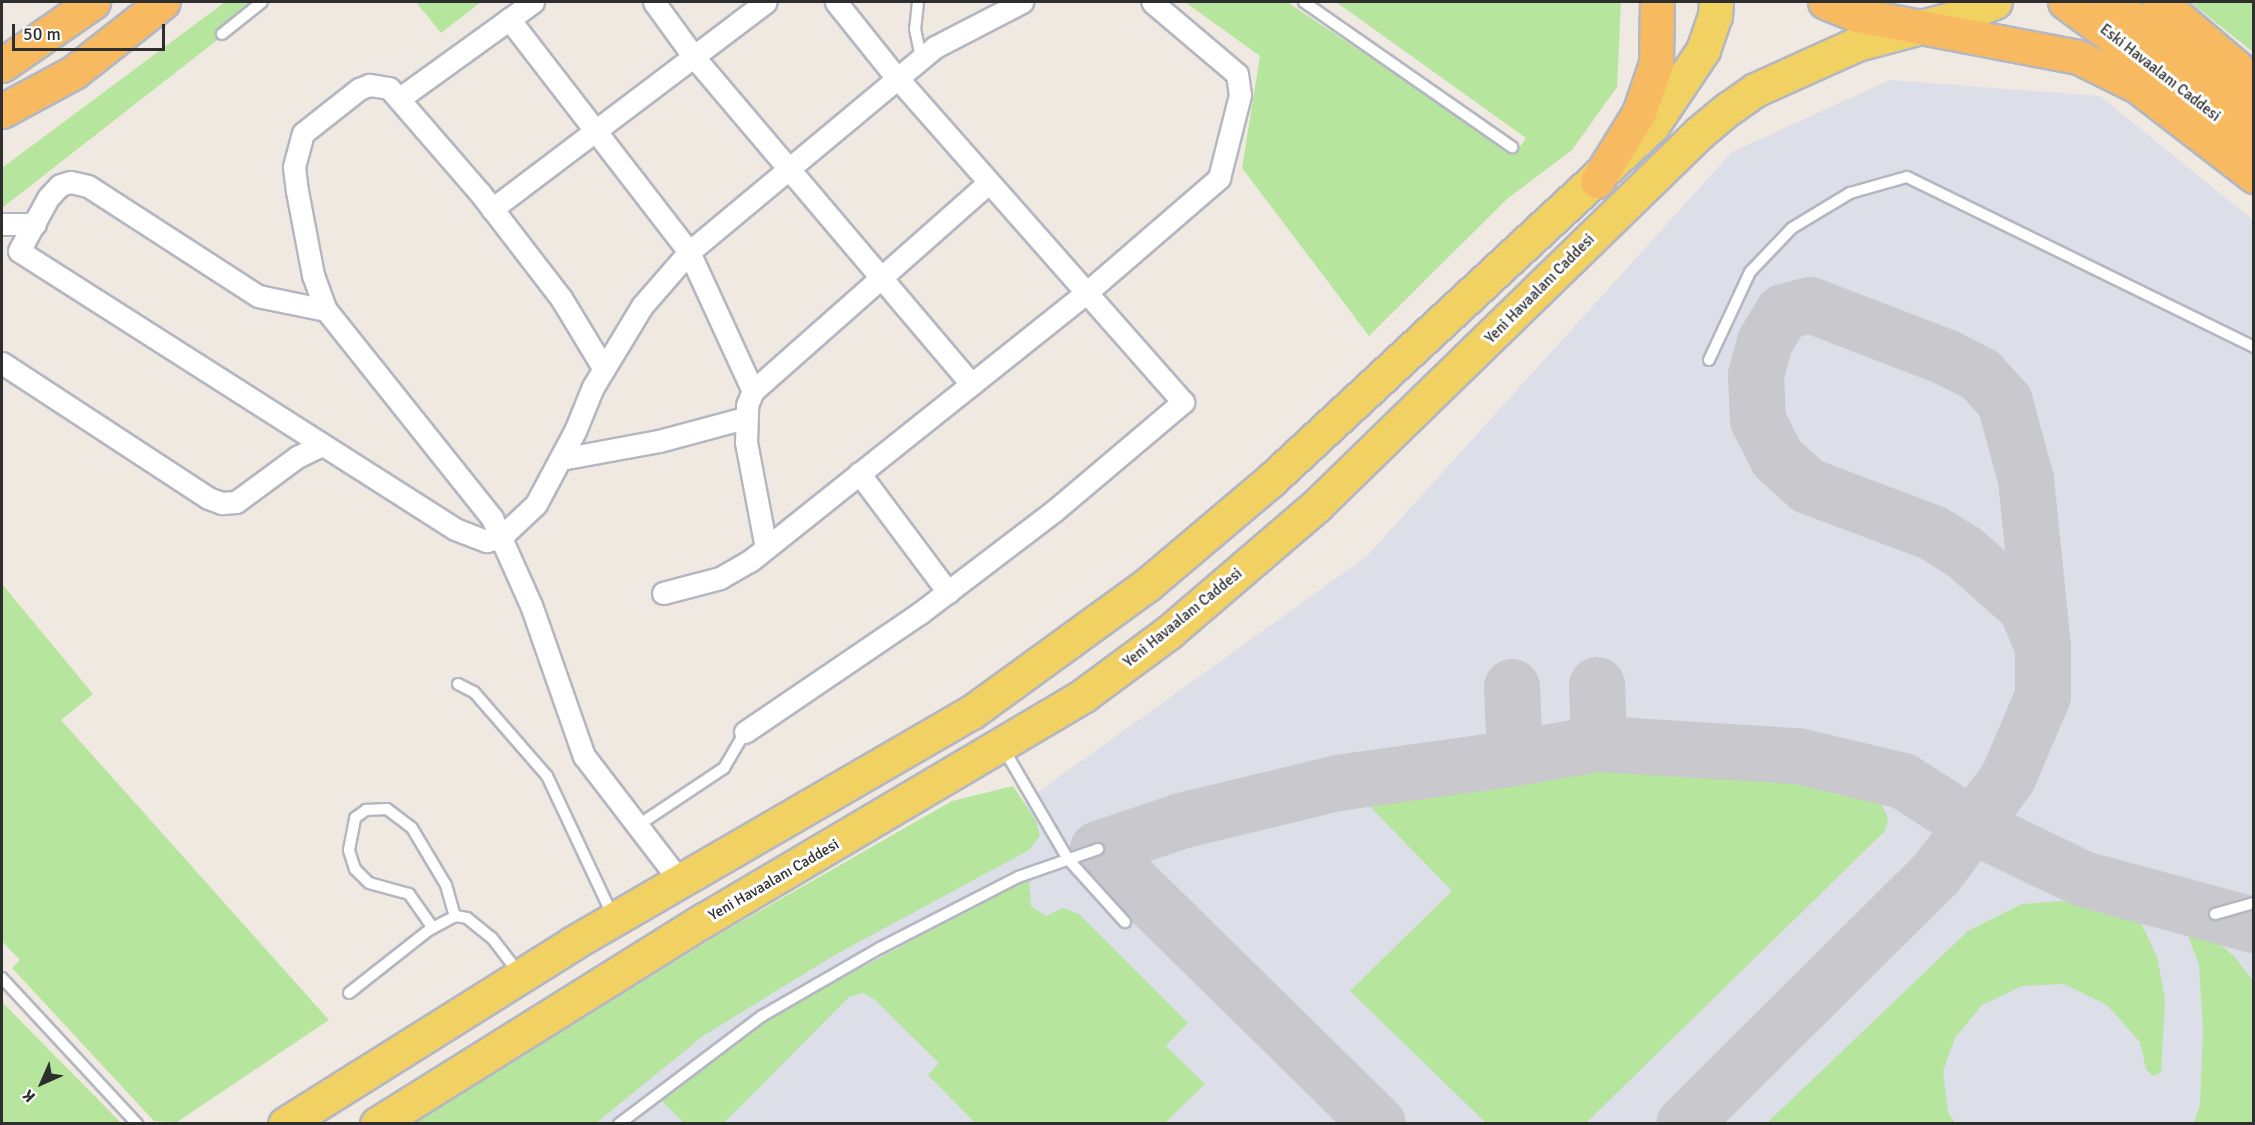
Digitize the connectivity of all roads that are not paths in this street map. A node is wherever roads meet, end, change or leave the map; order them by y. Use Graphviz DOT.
graph roads {
  1 [pos="93,2"];
  2 [pos="163,2"];
  3 [pos="262,2"];
  4 [pos="533,2"];
  5 [pos="654,2"];
  6 [pos="766,2"];
  7 [pos="836,2"];
  8 [pos="918,2"];
  9 [pos="1022,2"];
  10 [pos="1152,2"];
  11 [pos="1304,2"];
  12 [pos="1657,2"];
  13 [pos="1716,2"];
  14 [pos="1825,2"];
  15 [pos="1995,2"];
  16 [pos="2065,2"];
  17 [pos="2112,2"];
  18 [pos="2160,2"];
  19 [pos="509,19"];
  20 [pos="1915,26"];
  21 [pos="222,34"];
  22 [pos="694,57"];
  23 [pos="921,58"];
  24 [pos="2,65"];
  25 [pos="2251,74"];
  26 [pos="896,78"];
  27 [pos="400,98"];
  28 [pos="2,111"];
  29 [pos="2253,111"];
  30 [pos="595,131"];
  31 [pos="1512,147"];
  32 [pos="2253,147"];
  33 [pos="790,165"];
  34 [pos="2253,176"];
  35 [pos="1597,181"];
  36 [pos="988,182"];
  37 [pos="492,209"];
  38 [pos="2,224"];
  39 [pos="35,224"];
  40 [pos="689,252"];
  41 [pos="883,277"];
  42 [pos="1086,293"];
  43 [pos="326,310"];
  44 [pos="2253,347"];
  45 [pos="1709,360"];
  46 [pos="2,363"];
  47 [pos="604,369"];
  48 [pos="971,384"];
  49 [pos="753,391"];
  50 [pos="745,418"];
  51 [pos="322,445"];
  52 [pos="561,459"];
  53 [pos="859,473"];
  54 [pos="501,537"];
  55 [pos="766,548"];
  56 [pos="948,592"];
  57 [pos="663,593"];
  58 [pos="458,684"];
  59 [pos="745,732"];
  60 [pos="1002,746"];
  61 [pos="637,826"];
  62 [pos="1098,849"];
  63 [pos="1068,859"];
  64 [pos="680,881"];
  65 [pos="2253,903"];
  66 [pos="2215,914"];
  67 [pos="454,916"];
  68 [pos="614,919"];
  69 [pos="704,920"];
  70 [pos="1125,922"];
  71 [pos="433,928"];
  72 [pos="521,976"];
  73 [pos="2,978"];
  74 [pos="349,993"];
  75 [pos="493,993"];
  76 [pos="517,1034"];
  77 [pos="137,1124"];
  78 [pos="285,1124"];
  79 [pos="377,1124"];
  80 [pos="619,1124"];
  1 -- 24 [label="highway"];
  2 -- 28 [label="highway"];
  3 -- 21 [label="lane"];
  4 -- 19 [label="street"];
  5 -- 22 [label="street"];
  6 -- 22 [label="street"];
  7 -- 26 [label="street"];
  8 -- 23 [label="lane"];
  9 -- 23 [label="street"];
  10 -- 42 [label="street"];
  11 -- 31 [label="lane"];
  12 -- 35 [label="highway"];
  13 -- 35 [label="main road"];
  14 -- 20 [label="highway"];
  15 -- 20 [label="main road, Yeni Havaalanı Caddesi"];
  16 -- 32 [label="highway, Eski Havaalanı Caddesi"];
  17 -- 29 [label="highway, Eski Havaalanı Caddesi"];
  18 -- 25 [label="highway"];
  19 -- 27 [label="street"];
  19 -- 30 [label="street"];
  20 -- 34 [label="highway"];
  20 -- 60 [label="main road, Yeni Havaalanı Caddesi"];
  22 -- 30 [label="street"];
  22 -- 33 [label="street"];
  23 -- 26 [label="street"];
  26 -- 33 [label="street"];
  26 -- 36 [label="street"];
  27 -- 37 [label="street"];
  27 -- 43 [label="street"];
  30 -- 37 [label="street"];
  30 -- 40 [label="street"];
  33 -- 40 [label="street"];
  33 -- 41 [label="street"];
  35 -- 64 [label="main road"];
  36 -- 41 [label="street"];
  36 -- 42 [label="street"];
  37 -- 47 [label="street"];
  38 -- 39 [label="street"];
  39 -- 43 [label="street"];
  39 -- 51 [label="street"];
  40 -- 47 [label="street"];
  40 -- 49 [label="street"];
  41 -- 48 [label="street"];
  41 -- 49 [label="street"];
  42 -- 48 [label="street"];
  42 -- 56 [label="street"];
  43 -- 54 [label="street"];
  44 -- 45 [label="lane"];
  46 -- 51 [label="street"];
  47 -- 52 [label="street"];
  48 -- 53 [label="street"];
  49 -- 50 [label="street"];
  50 -- 52 [label="street"];
  50 -- 55 [label="street"];
  51 -- 54 [label="street"];
  52 -- 54 [label="street"];
  53 -- 55 [label="street"];
  53 -- 56 [label="street"];
  54 -- 61 [label="street"];
  55 -- 57 [label="street"];
  56 -- 59 [label="street"];
  58 -- 68 [label="lane"];
  59 -- 61 [label="lane"];
  60 -- 63 [label="lane"];
  60 -- 69 [label="main road, Yeni Havaalanı Caddesi"];
  61 -- 64 [label="street"];
  62 -- 63 [label="lane"];
  63 -- 70 [label="lane"];
  63 -- 80 [label="lane"];
  64 -- 68 [label="main road"];
  64 -- 69 [label="main road"];
  65 -- 66 [label="lane"];
  67 -- 71 [label="lane"];
  67 -- 71 [label="lane"];
  67 -- 72 [label="lane"];
  68 -- 72 [label="main road"];
  69 -- 76 [label="main road, Yeni Havaalanı Caddesi"];
  71 -- 74 [label="lane"];
  72 -- 75 [label="main road"];
  73 -- 77 [label="lane"];
  75 -- 76 [label="main road"];
  75 -- 78 [label="main road"];
  76 -- 79 [label="main road, Yeni Havaalanı Caddesi"];
}
